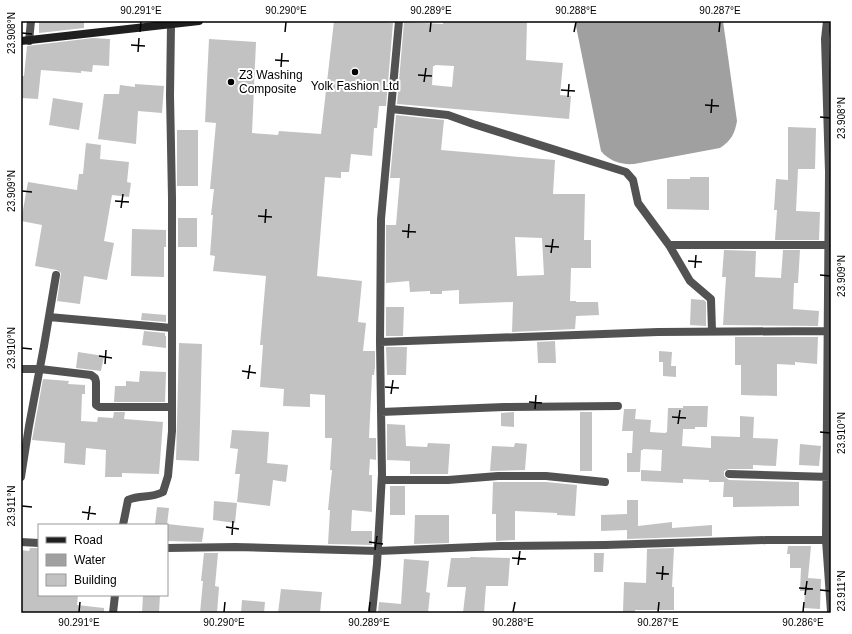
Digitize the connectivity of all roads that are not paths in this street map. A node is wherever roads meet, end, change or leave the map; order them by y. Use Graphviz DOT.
graph roads {
  1 [pos="31,21"];
  2 [pos="199,21"];
  3 [pos="398,21"];
  4 [pos="826,21"];
  5 [pos="160,23"];
  6 [pos="171,24"];
  7 [pos="25,41"];
  8 [pos="391,109"];
  9 [pos="669,245"];
  10 [pos="829,245"];
  11 [pos="56,275"];
  12 [pos="49,317"];
  13 [pos="172,328"];
  14 [pos="712,331"];
  15 [pos="827,331"];
  16 [pos="380,342"];
  17 [pos="21,369"];
  18 [pos="40,369"];
  19 [pos="618,406"];
  20 [pos="172,407"];
  21 [pos="381,412"];
  22 [pos="729,474"];
  23 [pos="21,477"];
  24 [pos="828,477"];
  25 [pos="382,480"];
  26 [pos="606,482"];
  27 [pos="123,524"];
  28 [pos="828,540"];
  29 [pos="21,542"];
  30 [pos="38,543"];
  31 [pos="168,548"];
  32 [pos="378,551"];
  33 [pos="115,596"];
  34 [pos="831,612"];
  35 [pos="113,613"];
  36 [pos="372,613"];
  37 [pos="823,613"];
  1 -- 7 [label="street"];
  2 -- 6 [label="main road"];
  3 -- 8 [label="street"];
  4 -- 10 [label="street"];
  5 -- 6 [label="main road"];
  5 -- 7 [label="main road"];
  6 -- 13 [label="street"];
  8 -- 9 [label="street"];
  8 -- 16 [label="street"];
  9 -- 10 [label="street"];
  9 -- 14 [label="street"];
  10 -- 15 [label="street"];
  11 -- 12 [label="street"];
  12 -- 13 [label="street"];
  12 -- 18 [label="street"];
  13 -- 20 [label="street"];
  14 -- 15 [label="street"];
  14 -- 16 [label="street"];
  15 -- 24 [label="street"];
  16 -- 21 [label="street"];
  17 -- 18 [label="street"];
  18 -- 20 [label="street"];
  18 -- 23 [label="street"];
  19 -- 21 [label="street"];
  20 -- 27 [label="street"];
  21 -- 25 [label="street"];
  22 -- 24 [label="street"];
  24 -- 28 [label="street"];
  25 -- 26 [label="street"];
  25 -- 32 [label="street"];
  28 -- 32 [label="street"];
  28 -- 34 [label="street"];
  29 -- 30 [label="street"];
  31 -- 32 [label="street"];
  32 -- 36 [label="street"];
  33 -- 35 [label="street"];
  34 -- 37 [label="street"];
}
